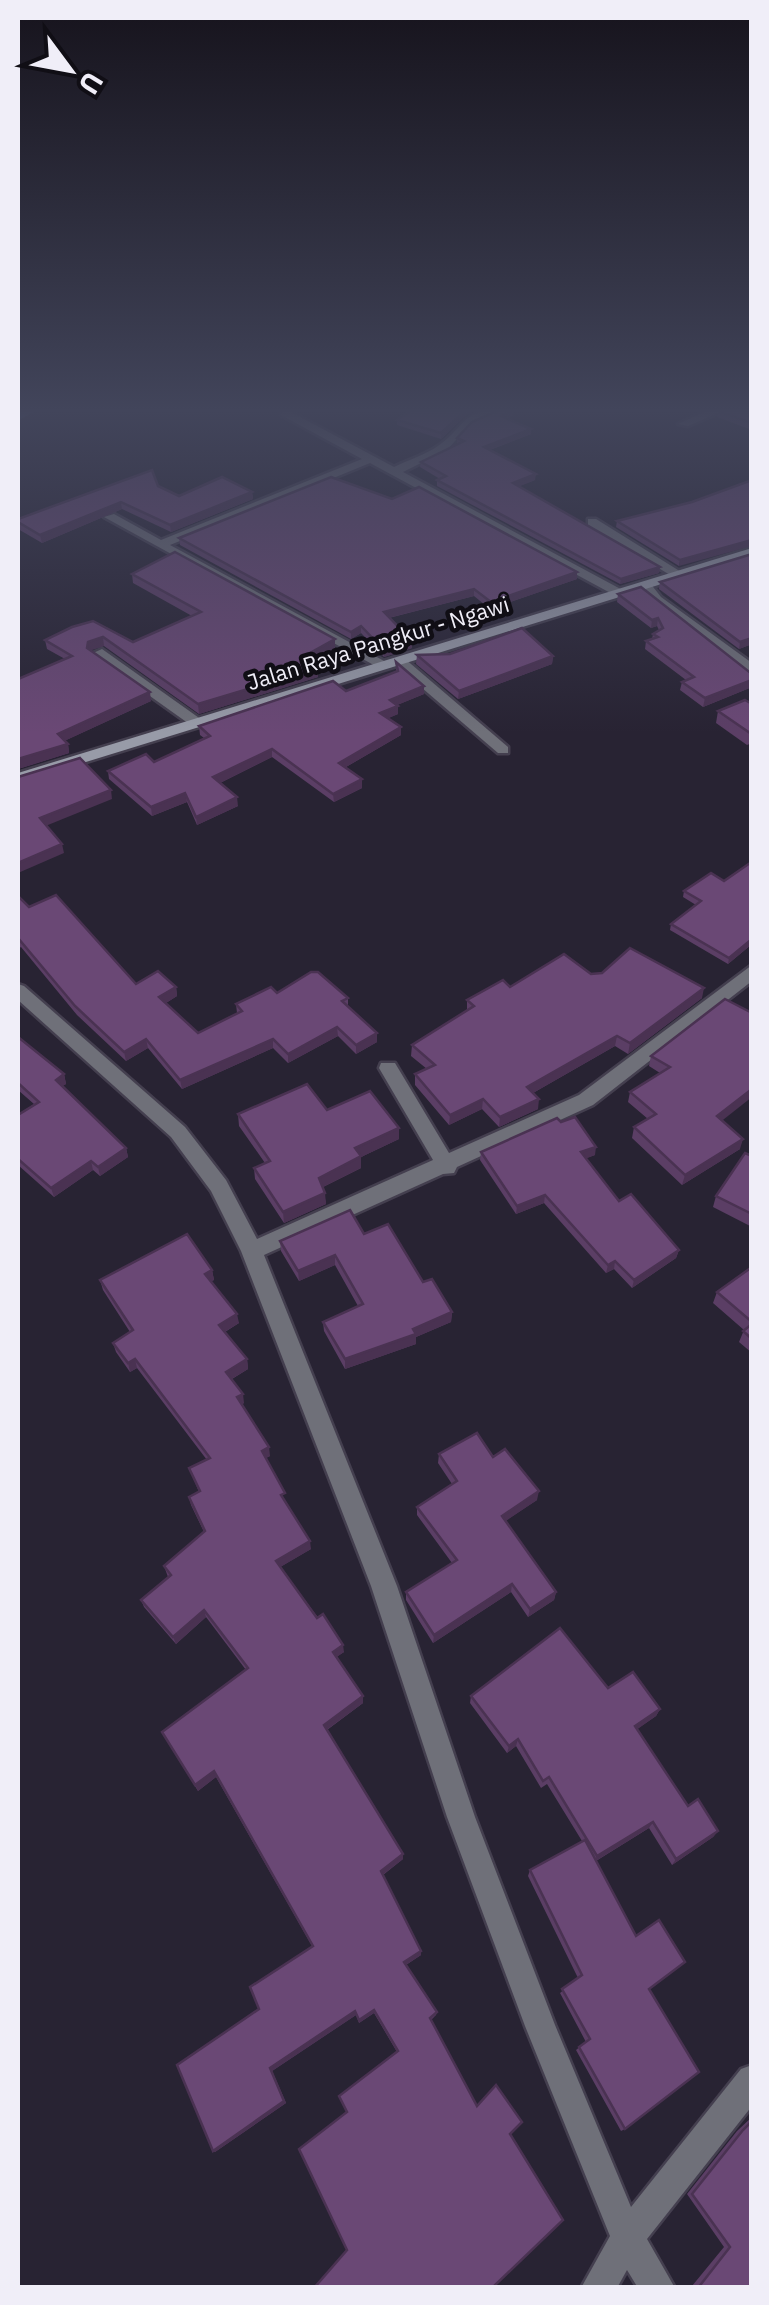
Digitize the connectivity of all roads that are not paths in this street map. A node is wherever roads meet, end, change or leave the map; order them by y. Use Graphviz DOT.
graph roads {
  1 [pos="113,518"];
  2 [pos="227,518"];
  3 [pos="481,518"];
  4 [pos="592,522"];
  5 [pos="162,544"];
  6 [pos="752,552"];
  7 [pos="680,575"];
  8 [pos="645,586"];
  9 [pos="621,593"];
  10 [pos="98,654"];
  11 [pos="399,661"];
  12 [pos="381,665"];
  13 [pos="752,670"];
  14 [pos="197,723"];
  15 [pos="502,750"];
  16 [pos="18,778"];
  17 [pos="752,971"];
  18 [pos="18,990"];
  19 [pos="388,1068"];
  20 [pos="447,1166"];
  21 [pos="252,1251"];
  22 [pos="752,2080"];
  23 [pos="627,2238"];
  24 [pos="598,2288"];
  25 [pos="658,2288"];
  1 -- 5 [label="street"];
  2 -- 5 [label="street"];
  3 -- 9 [label="street"];
  4 -- 7 [label="street"];
  5 -- 12 [label="street"];
  6 -- 7 [label="main road, Jalan Raya Pangkur - Ngawi"];
  7 -- 8 [label="main road, Jalan Raya Pangkur - Ngawi"];
  8 -- 9 [label="main road, Jalan Raya Pangkur - Ngawi"];
  8 -- 13 [label="street"];
  9 -- 11 [label="main road, Jalan Raya Pangkur - Ngawi"];
  10 -- 14 [label="street"];
  11 -- 12 [label="main road, Jalan Raya Pangkur - Ngawi"];
  11 -- 15 [label="street"];
  12 -- 14 [label="main road, Jalan Raya Pangkur - Ngawi"];
  14 -- 16 [label="main road, Jalan Raya Pangkur - Ngawi"];
  17 -- 20 [label="street"];
  18 -- 21 [label="street"];
  19 -- 20 [label="street"];
  20 -- 21 [label="street"];
  21 -- 23 [label="street"];
  22 -- 23 [label="street"];
  23 -- 24 [label="street"];
  23 -- 25 [label="street"];
}
